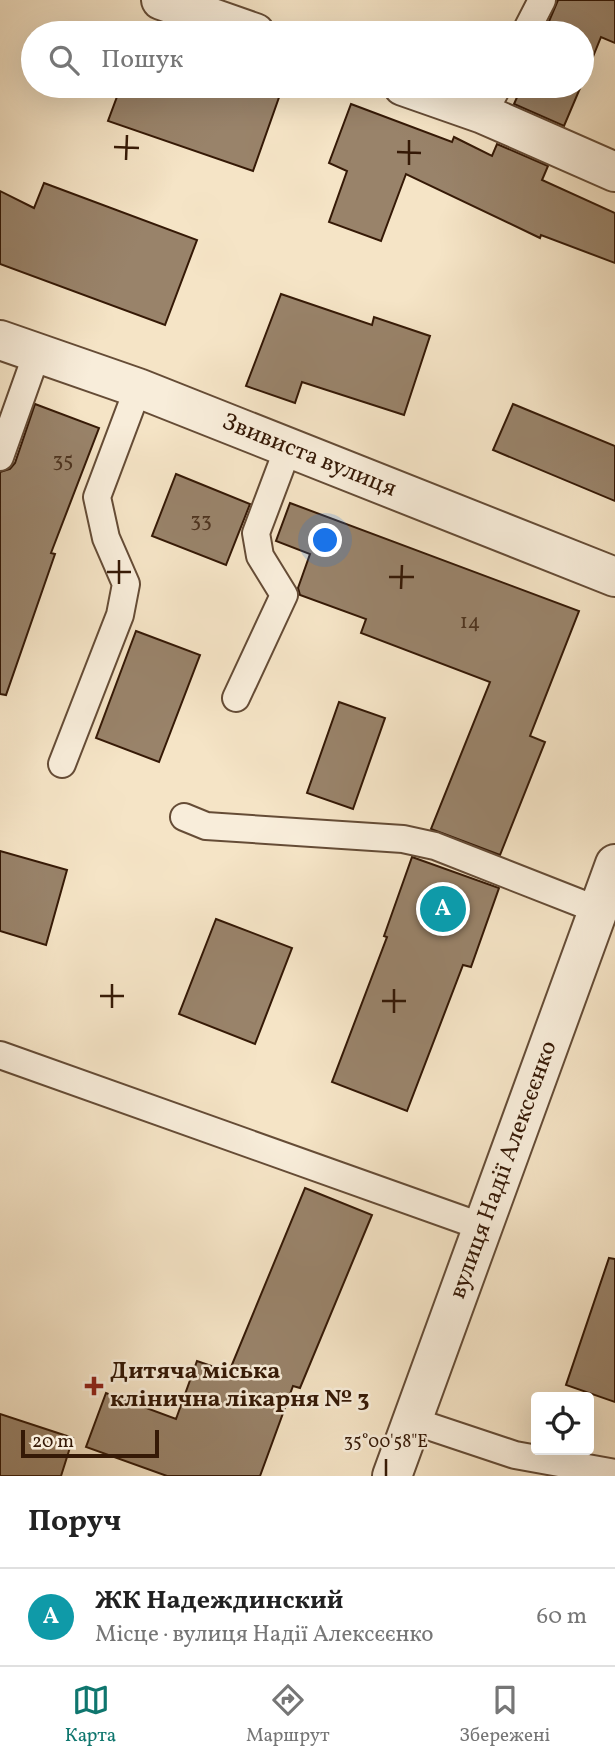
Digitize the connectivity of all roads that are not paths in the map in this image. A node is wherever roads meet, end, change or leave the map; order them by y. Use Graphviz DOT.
graph roads {
  1 [pos="161,0"];
  2 [pos="542,0"];
  3 [pos="221,21"];
  4 [pos="531,21"];
  5 [pos="490,100"];
  6 [pos="615,172"];
  7 [pos="0,340"];
  8 [pos="37,353"];
  9 [pos="138,388"];
  10 [pos="288,448"];
  11 [pos="0,457"];
  12 [pos="615,577"];
  13 [pos="236,698"];
  14 [pos="62,764"];
  15 [pos="184,817"];
  16 [pos="615,864"];
  17 [pos="598,910"];
  18 [pos="0,1055"];
  19 [pos="483,1227"];
  20 [pos="413,1421"];
  21 [pos="615,1473"];
  22 [pos="393,1476"];
  1 -- 3 [label="street"];
  2 -- 4 [label="lane"];
  5 -- 6 [label="street"];
  7 -- 8 [label="street, Звивиста вулиця"];
  8 -- 9 [label="street, Звивиста вулиця"];
  8 -- 11 [label="lane"];
  9 -- 10 [label="street, Звивиста вулиця"];
  9 -- 14 [label="lane"];
  10 -- 12 [label="street, Звивиста вулиця"];
  10 -- 13 [label="lane"];
  15 -- 17 [label="lane"];
  16 -- 17 [label="street, вулиця Надії Алексєєнко"];
  17 -- 19 [label="street, вулиця Надії Алексєєнко"];
  18 -- 19 [label="lane"];
  19 -- 20 [label="street, вулиця Надії Алексєєнко"];
  20 -- 21 [label="lane"];
  20 -- 22 [label="street, вулиця Надії Алексєєнко"];
}
